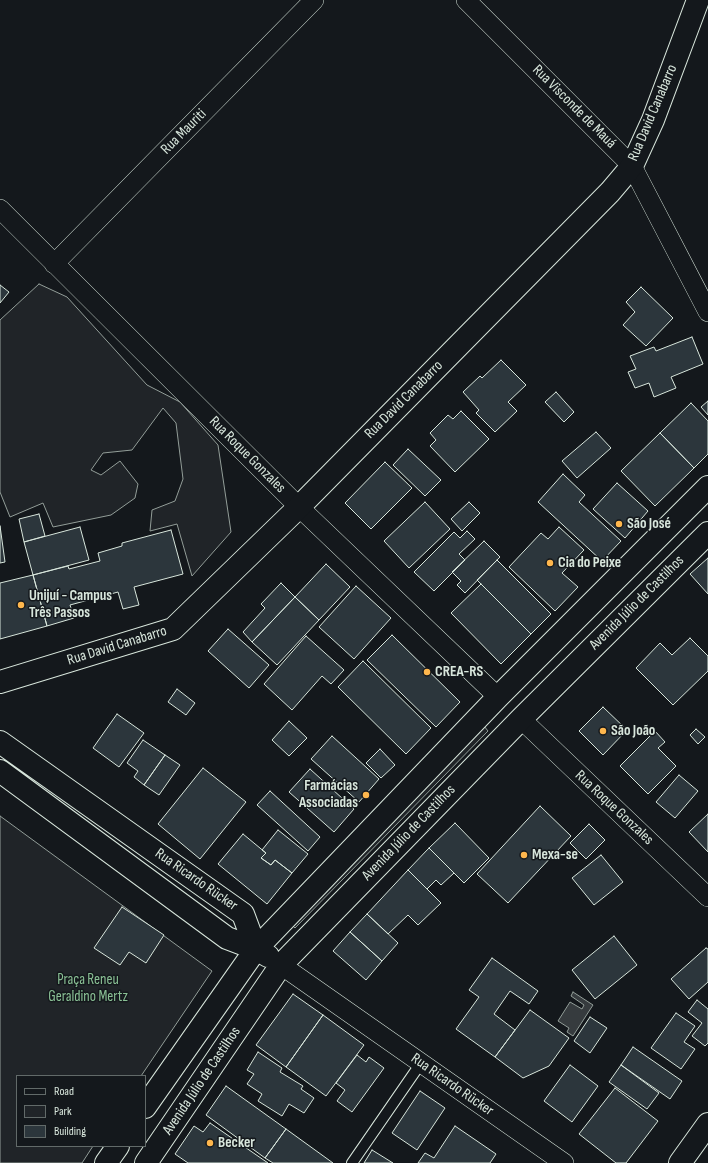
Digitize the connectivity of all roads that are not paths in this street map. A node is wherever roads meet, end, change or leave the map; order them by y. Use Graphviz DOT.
graph roads {
  1 [pos="314,0"];
  2 [pos="466,0"];
  3 [pos="698,0"];
  4 [pos="632,166"];
  5 [pos="0,209"];
  6 [pos="54,264"];
  7 [pos="708,312"];
  8 [pos="708,487"];
  9 [pos="299,507"];
  10 [pos="708,533"];
  11 [pos="0,682"];
  12 [pos="498,697"];
  13 [pos="521,719"];
  14 [pos="0,742"];
  15 [pos="0,771"];
  16 [pos="708,897"];
  17 [pos="256,949"];
  18 [pos="281,965"];
  19 [pos="421,1063"];
  20 [pos="146,1106"];
  21 [pos="708,1124"];
  22 [pos="117,1147"];
  23 [pos="106,1163"];
  24 [pos="146,1163"];
  25 [pos="352,1163"];
  26 [pos="564,1163"];
  27 [pos="680,1163"];
  1 -- 6 [label="street, Rua Mauriti"];
  2 -- 4 [label="street, Rua Visconde de Mauá"];
  3 -- 4 [label="main road, Rua David Canabarro"];
  4 -- 7 [label="street, Rua Visconde de Mauá"];
  4 -- 9 [label="main road, Rua David Canabarro"];
  5 -- 6 [label="street, Rua Roque Gonzales"];
  6 -- 9 [label="street, Rua Roque Gonzales"];
  8 -- 12 [label="main road, Avenida Júlio de Castilhos"];
  9 -- 11 [label="main road, Rua David Canabarro"];
  9 -- 12 [label="street, Rua Roque Gonzales"];
  10 -- 13 [label="main road, Avenida Júlio de Castilhos"];
  12 -- 13 [label="main road"];
  12 -- 17 [label="main road, Avenida Júlio de Castilhos"];
  13 -- 16 [label="street, Rua Roque Gonzales"];
  13 -- 18 [label="main road, Avenida Júlio de Castilhos"];
  14 -- 17 [label="main road, Rua Ricardo Rücker"];
  15 -- 17 [label="main road, Rua Ricardo Rücker"];
  17 -- 18 [label="main road"];
  17 -- 20 [label="main road, Avenida Júlio de Castilhos"];
  18 -- 19 [label="street, Rua Ricardo Rücker"];
  18 -- 24 [label="main road, Avenida Júlio de Castilhos"];
  19 -- 25 [label="lane"];
  19 -- 26 [label="street, Rua Ricardo Rücker"];
  21 -- 27 [label="main road"];
  22 -- 23 [label="main road"];
}
